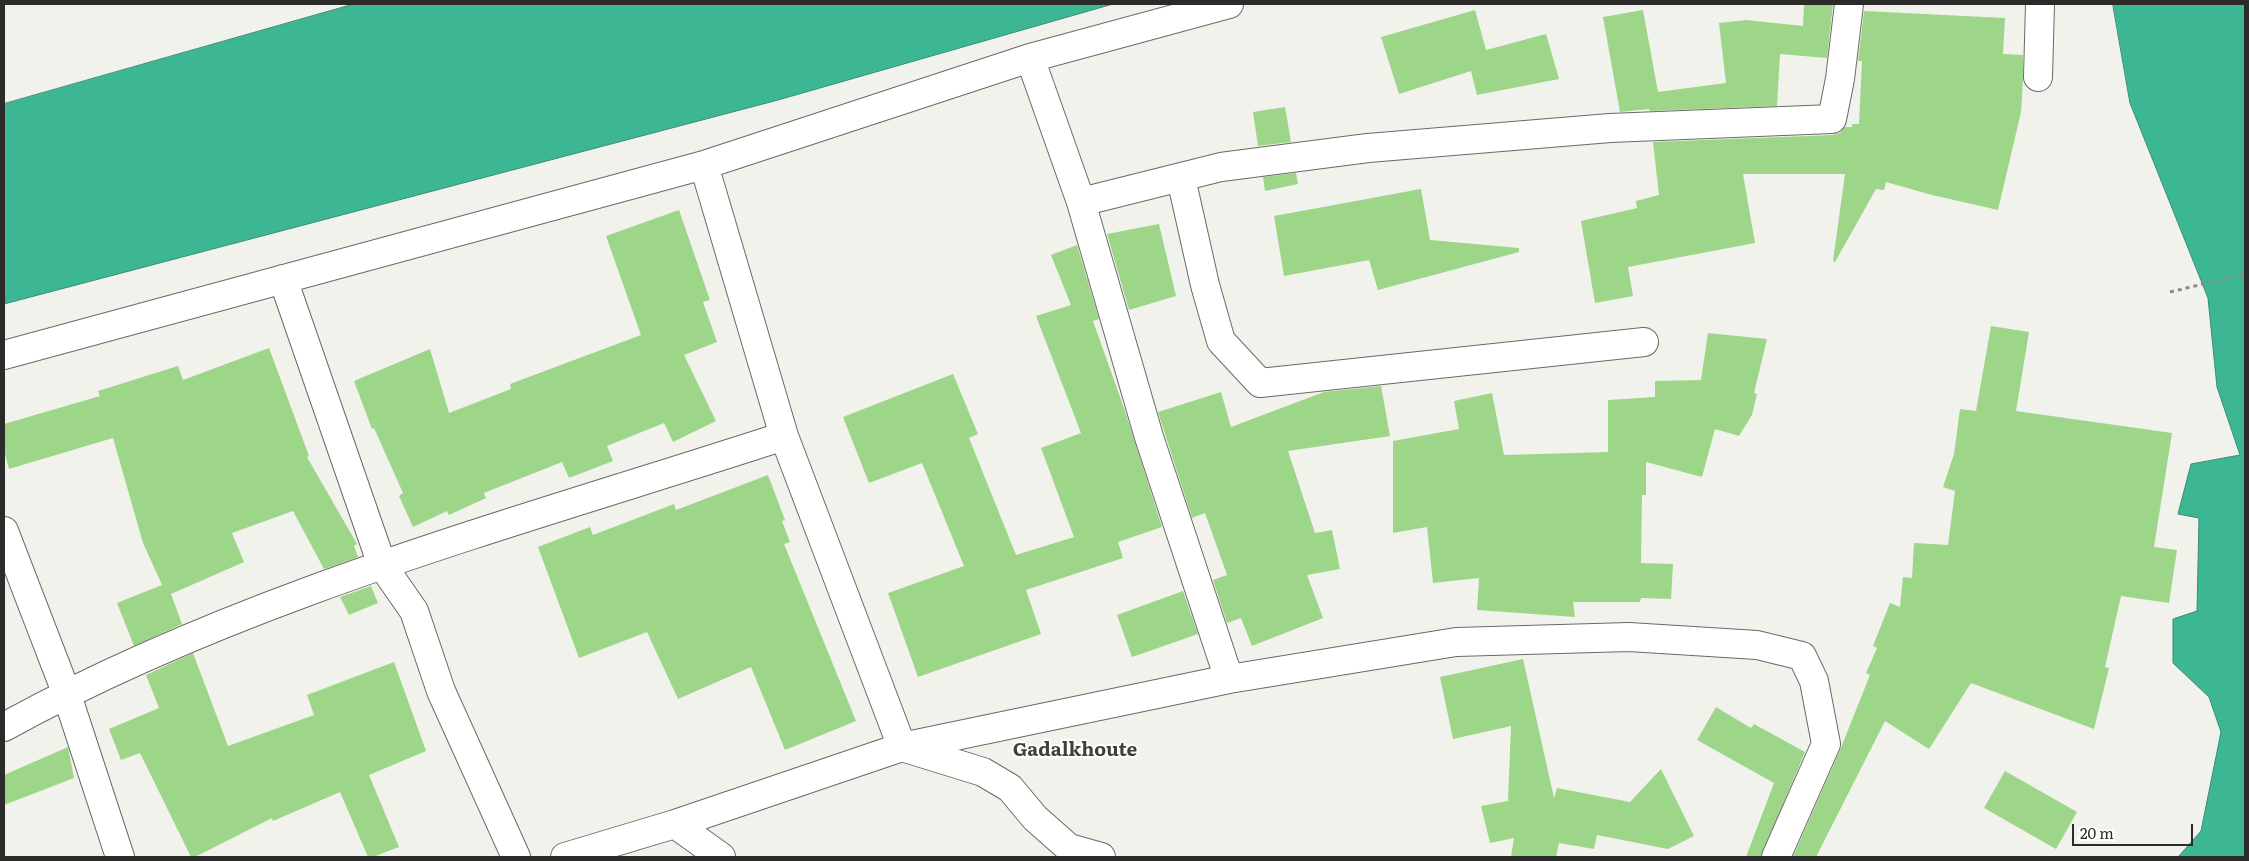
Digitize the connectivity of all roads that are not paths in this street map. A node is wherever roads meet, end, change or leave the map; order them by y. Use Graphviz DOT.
graph roads {
  1 [pos="1229,4"];
  2 [pos="1849,4"];
  3 [pos="2040,4"];
  4 [pos="1030,58"];
  5 [pos="2038,77"];
  6 [pos="704,165"];
  7 [pos="1181,178"];
  8 [pos="1081,202"];
  9 [pos="283,278"];
  10 [pos="1644,342"];
  11 [pos="4,355"];
  12 [pos="784,436"];
  13 [pos="4,531"];
  14 [pos="382,565"];
  15 [pos="1229,679"];
  16 [pos="66,692"];
  17 [pos="4,727"];
  18 [pos="902,747"];
  19 [pos="676,824"];
  20 [pos="1070,852"];
  21 [pos="120,857"];
  22 [pos="516,857"];
  23 [pos="565,857"];
  24 [pos="721,857"];
  25 [pos="1101,857"];
  26 [pos="1776,857"];
  1 -- 4 [label="street"];
  2 -- 7 [label="street"];
  3 -- 5 [label="street"];
  4 -- 6 [label="street"];
  4 -- 8 [label="street"];
  6 -- 9 [label="street"];
  6 -- 12 [label="street"];
  7 -- 8 [label="street"];
  7 -- 10 [label="street"];
  8 -- 15 [label="street"];
  9 -- 11 [label="street"];
  9 -- 14 [label="street"];
  12 -- 14 [label="street"];
  12 -- 18 [label="street"];
  13 -- 16 [label="street"];
  14 -- 16 [label="street"];
  14 -- 22 [label="street"];
  15 -- 18 [label="street"];
  15 -- 26 [label="street"];
  16 -- 17 [label="street"];
  16 -- 21 [label="street"];
  18 -- 19 [label="street"];
  18 -- 20 [label="street"];
  19 -- 23 [label="street"];
  19 -- 24 [label="street"];
  20 -- 25 [label="street"];
}
